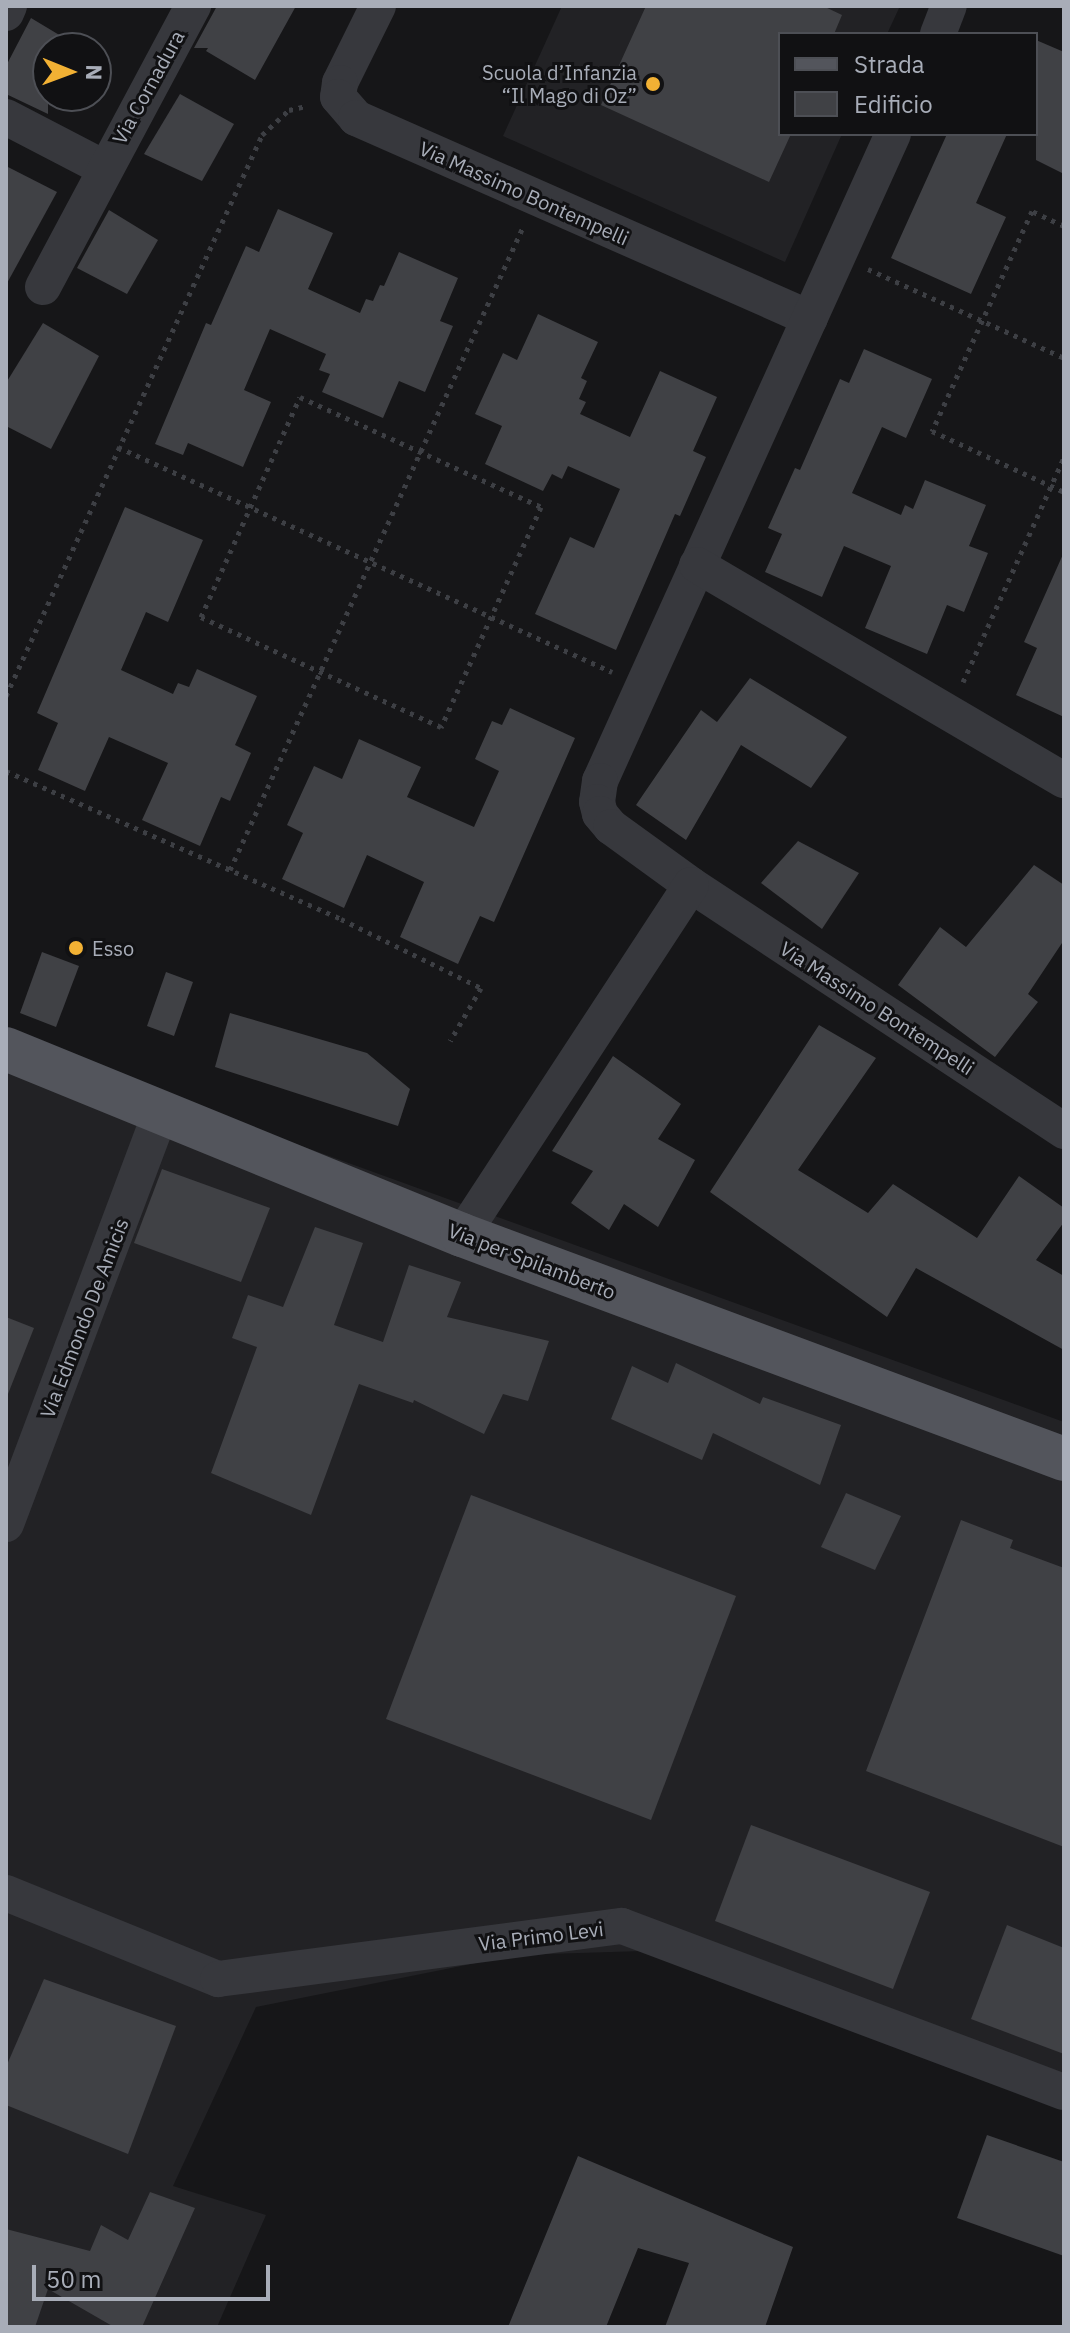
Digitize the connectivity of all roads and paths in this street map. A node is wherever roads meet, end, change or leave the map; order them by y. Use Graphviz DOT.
graph roads {
  1 [pos="9,6"];
  2 [pos="193,6"];
  3 [pos="378,6"];
  4 [pos="949,6"];
  5 [pos="6,13"];
  6 [pos="939,32"];
  7 [pos="338,97"];
  8 [pos="6,117"];
  9 [pos="892,136"];
  10 [pos="104,168"];
  11 [pos="536,198"];
  12 [pos="1064,226"];
  13 [pos="838,255"];
  14 [pos="43,287"];
  15 [pos="810,318"];
  16 [pos="982,320"];
  17 [pos="1064,358"];
  18 [pos="118,447"];
  19 [pos="421,452"];
  20 [pos="1064,457"];
  21 [pos="1051,486"];
  22 [pos="1064,492"];
  23 [pos="250,507"];
  24 [pos="371,562"];
  25 [pos="697,565"];
  26 [pos="491,617"];
  27 [pos="321,672"];
  28 [pos="642,685"];
  29 [pos="6,696"];
  30 [pos="949,712"];
  31 [pos="6,771"];
  32 [pos="1064,780"];
  33 [pos="230,870"];
  34 [pos="691,885"];
  35 [pos="450,1041"];
  36 [pos="6,1049"];
  37 [pos="161,1112"];
  38 [pos="1064,1131"];
  39 [pos="462,1235"];
  40 [pos="1064,1459"];
  41 [pos="6,1524"];
  42 [pos="6,1893"];
  43 [pos="1064,2092"];
  1 -- 5 [label="street"];
  2 -- 10 [label="street, Via Cornadura"];
  3 -- 7 [label="street"];
  4 -- 6 [label="street"];
  7 -- 11 [label="street, Via Massimo Bontempelli"];
  7 -- 18 [label="path"];
  8 -- 10 [label="street, Via Cornadura"];
  9 -- 13 [label="street, Via Massimo Bontempelli"];
  10 -- 14 [label="street, Via Cornadura"];
  11 -- 15 [label="street, Via Massimo Bontempelli"];
  11 -- 19 [label="path"];
  12 -- 16 [label="path"];
  13 -- 15 [label="street, Via Massimo Bontempelli"];
  13 -- 16 [label="path"];
  15 -- 25 [label="street, Via Massimo Bontempelli"];
  16 -- 17 [label="path"];
  16 -- 21 [label="path"];
  18 -- 23 [label="path"];
  18 -- 29 [label="path"];
  19 -- 23 [label="path"];
  19 -- 24 [label="path"];
  19 -- 26 [label="path"];
  20 -- 21 [label="path"];
  21 -- 22 [label="path"];
  21 -- 30 [label="path"];
  23 -- 24 [label="path"];
  23 -- 27 [label="path"];
  24 -- 26 [label="path"];
  24 -- 27 [label="path"];
  25 -- 28 [label="street, Via Massimo Bontempelli"];
  25 -- 30 [label="street"];
  26 -- 27 [label="path"];
  26 -- 28 [label="path"];
  27 -- 33 [label="path"];
  28 -- 34 [label="street, Via Massimo Bontempelli"];
  30 -- 32 [label="street"];
  31 -- 33 [label="path"];
  33 -- 35 [label="path"];
  34 -- 38 [label="street, Via Massimo Bontempelli"];
  34 -- 39 [label="street"];
  36 -- 37 [label="main road, Via per Spilamberto"];
  37 -- 39 [label="main road, Via per Spilamberto"];
  37 -- 41 [label="street, Via Edmondo De Amicis"];
  39 -- 40 [label="main road, Via per Spilamberto"];
  42 -- 43 [label="street, Via Primo Levi"];
}
